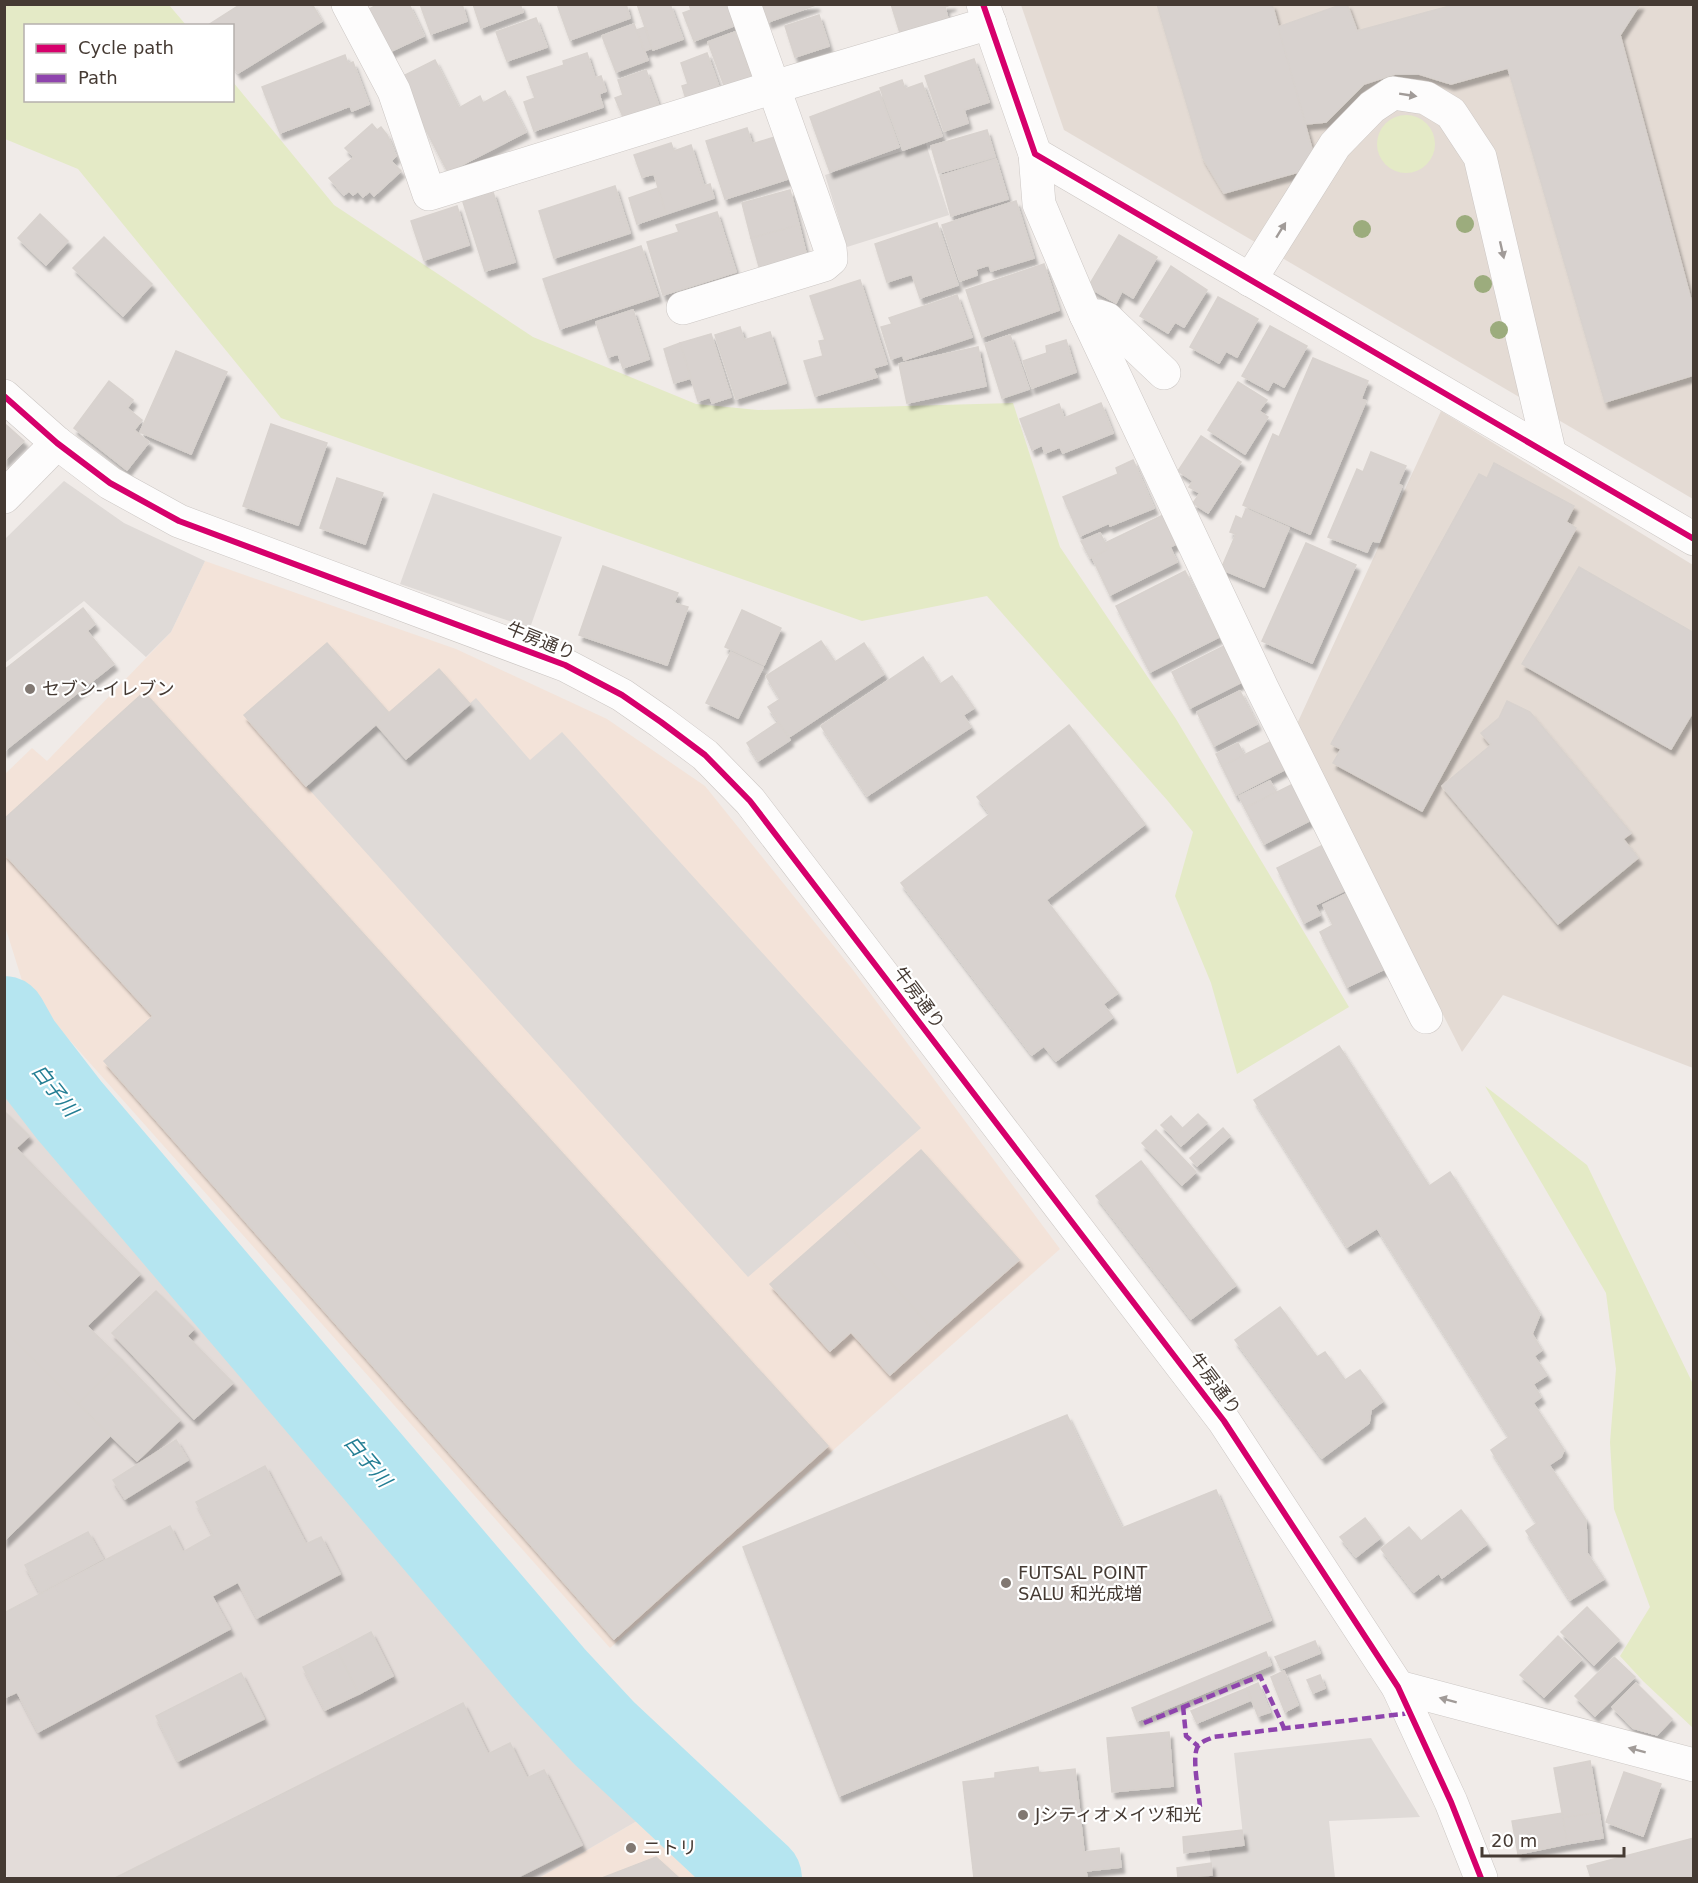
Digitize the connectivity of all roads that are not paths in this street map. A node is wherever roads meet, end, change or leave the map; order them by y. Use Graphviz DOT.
graph roads {
  1 [pos="348,4"];
  2 [pos="744,4"];
  3 [pos="987,14"];
  4 [pos="774,87"];
  5 [pos="1035,154"];
  6 [pos="1250,280"];
  7 [pos="683,308"];
  8 [pos="1086,315"];
  9 [pos="1164,373"];
  10 [pos="4,396"];
  11 [pos="57,443"];
  12 [pos="1551,455"];
  13 [pos="4,497"];
  14 [pos="1694,539"];
  15 [pos="1426,1017"];
  16 [pos="1398,1687"];
  17 [pos="1694,1765"];
  18 [pos="1481,1878"];
  1 -- 4 [label="street"];
  2 -- 4 [label="street"];
  3 -- 4 [label="street"];
  3 -- 5 [label="street"];
  4 -- 7 [label="street"];
  5 -- 6 [label="street"];
  5 -- 8 [label="street"];
  6 -- 12 [label="street"];
  6 -- 12 [label="street, one-way"];
  8 -- 9 [label="street"];
  8 -- 15 [label="street"];
  10 -- 11 [label="street, 牛房通り"];
  11 -- 13 [label="street"];
  11 -- 16 [label="street, 牛房通り"];
  12 -- 14 [label="street"];
  17 -- 16 [label="street, one-way"];
  16 -- 18 [label="street, 牛房通り"];
}
